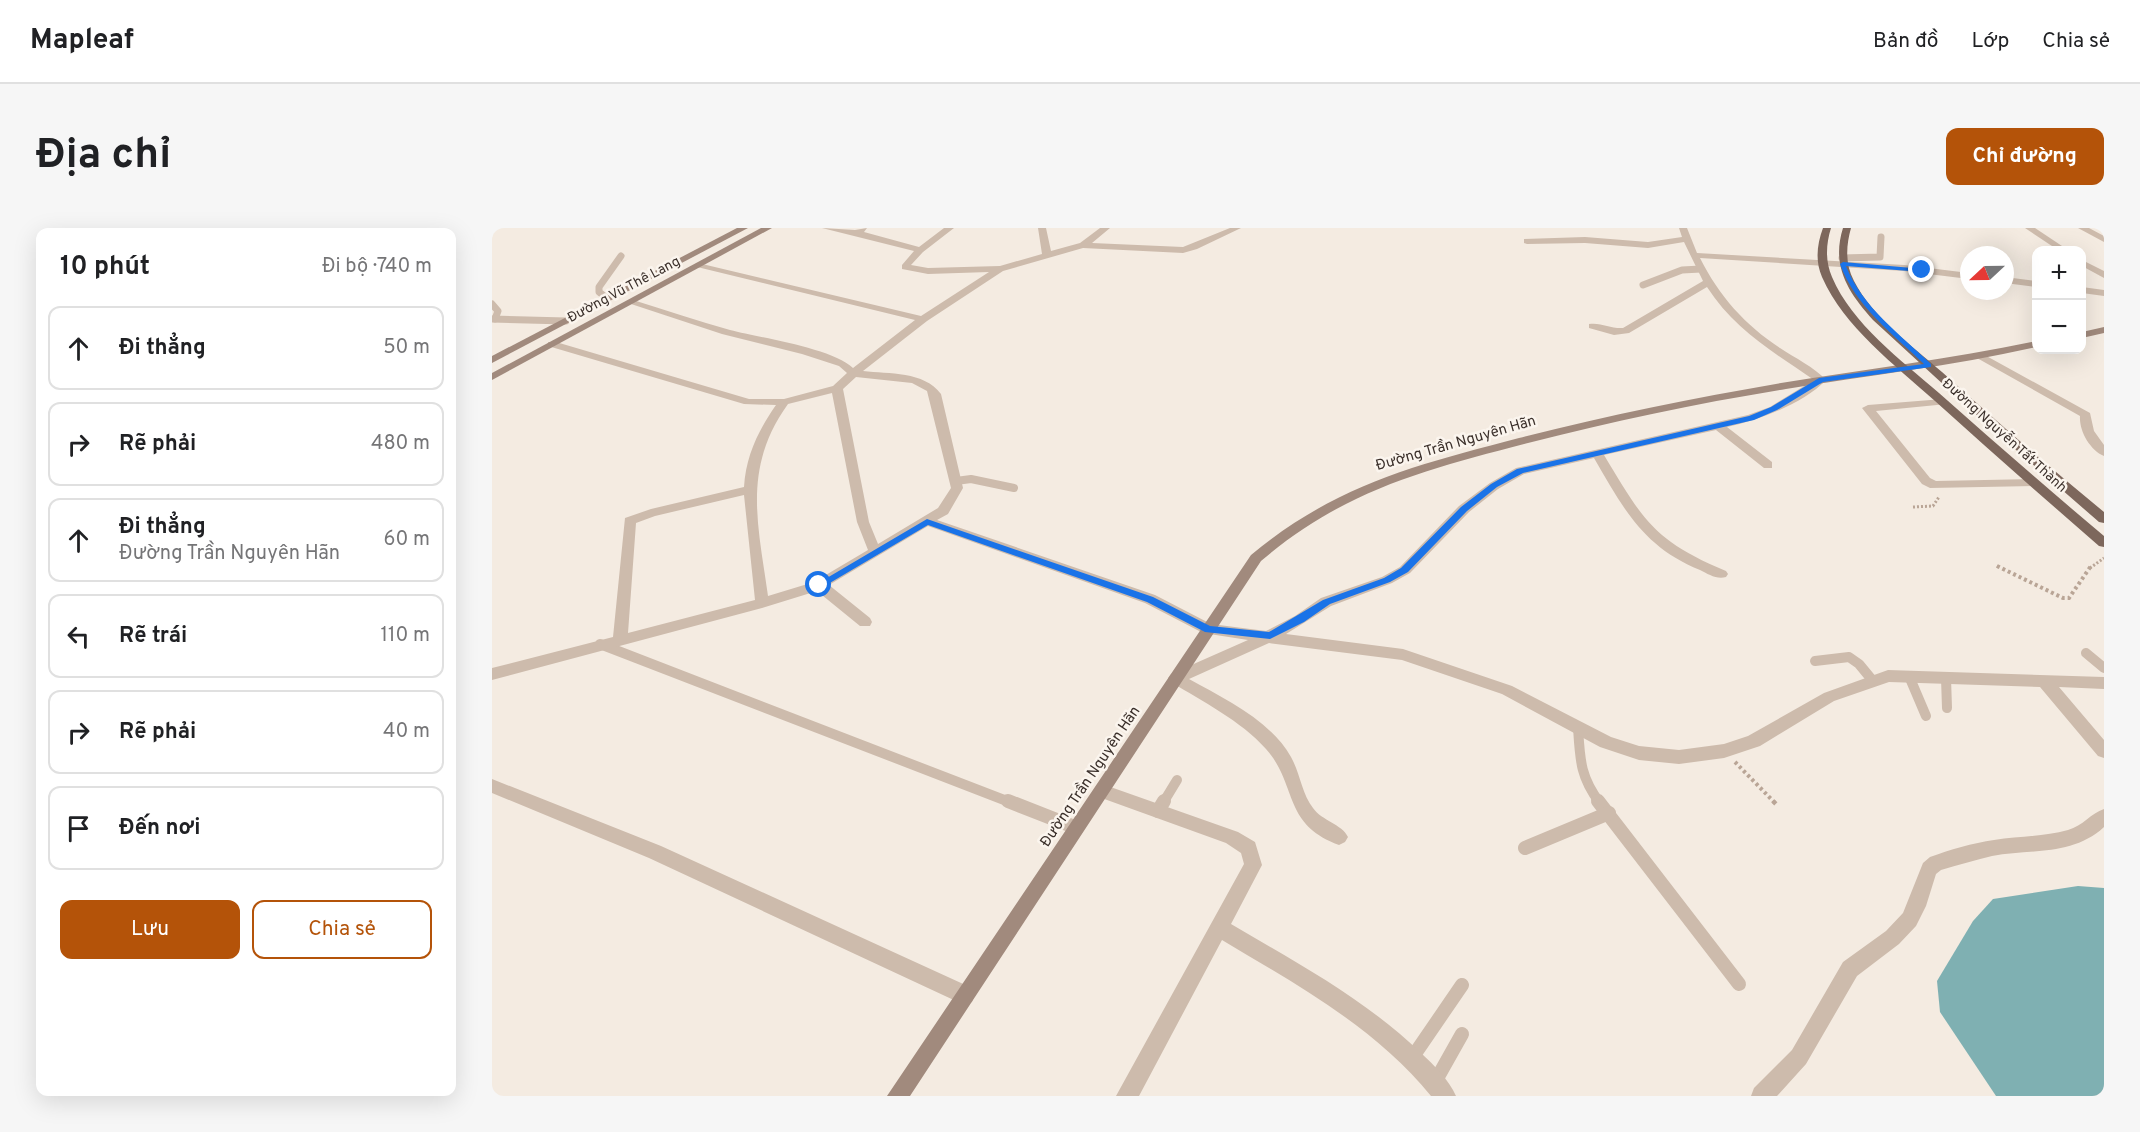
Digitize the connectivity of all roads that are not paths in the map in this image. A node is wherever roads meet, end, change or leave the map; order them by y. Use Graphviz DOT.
graph roads {
  1 [pos="744,228"];
  2 [pos="768,228"];
  3 [pos="826,228"];
  4 [pos="950,228"];
  5 [pos="1042,228"];
  6 [pos="1106,228"];
  7 [pos="1237,228"];
  8 [pos="1683,228"];
  9 [pos="1827,228"];
  10 [pos="1847,228"];
  11 [pos="2029,228"];
  12 [pos="2082,228"];
  13 [pos="860,231"];
  14 [pos="1881,237"];
  15 [pos="1687,239"];
  16 [pos="2104,239"];
  17 [pos="1527,240"];
  18 [pos="1083,245"];
  19 [pos="2057,246"];
  20 [pos="920,250"];
  21 [pos="1693,255"];
  22 [pos="621,256"];
  23 [pos="1047,256"];
  24 [pos="1842,261"];
  25 [pos="1822,262"];
  26 [pos="2086,264"];
  27 [pos="698,266"];
  28 [pos="1000,269"];
  29 [pos="1701,269"];
  30 [pos="1960,275"];
  31 [pos="2104,275"];
  32 [pos="2014,281"];
  33 [pos="1708,282"];
  34 [pos="2032,283"];
  35 [pos="1643,285"];
  36 [pos="2086,291"];
  37 [pos="2104,293"];
  38 [pos="608,299"];
  39 [pos="630,302"];
  40 [pos="492,304"];
  41 [pos="493,319"];
  42 [pos="923,319"];
  43 [pos="566,321"];
  44 [pos="1593,326"];
  45 [pos="2104,330"];
  46 [pos="2086,334"];
  47 [pos="552,344"];
  48 [pos="2032,345"];
  49 [pos="1981,356"];
  50 [pos="492,360"];
  51 [pos="1929,366"];
  52 [pos="1906,369"];
  53 [pos="853,373"];
  54 [pos="492,377"];
  55 [pos="1821,380"];
  56 [pos="837,388"];
  57 [pos="784,402"];
  58 [pos="1943,402"];
  59 [pos="1720,427"];
  60 [pos="2104,452"];
  61 [pos="1597,453"];
  62 [pos="1768,465"];
  63 [pos="956,481"];
  64 [pos="2034,483"];
  65 [pos="1014,488"];
  66 [pos="750,490"];
  67 [pos="2104,519"];
  68 [pos="927,521"];
  69 [pos="2104,543"];
  70 [pos="875,552"];
  71 [pos="1721,574"];
  72 [pos="819,585"];
  73 [pos="762,603"];
  74 [pos="865,622"];
  75 [pos="1208,629"];
  76 [pos="1270,636"];
  77 [pos="620,638"];
  78 [pos="600,644"];
  79 [pos="2086,653"];
  80 [pos="1815,661"];
  81 [pos="2104,668"];
  82 [pos="492,674"];
  83 [pos="1909,676"];
  84 [pos="1176,678"];
  85 [pos="1946,678"];
  86 [pos="1873,681"];
  87 [pos="2044,681"];
  88 [pos="2104,683"];
  89 [pos="1947,708"];
  90 [pos="1926,716"];
  91 [pos="1578,727"];
  92 [pos="2104,751"];
  93 [pos="1177,780"];
  94 [pos="492,786"];
  95 [pos="1102,791"];
  96 [pos="1158,811"];
  97 [pos="1609,813"];
  98 [pos="2104,816"];
  99 [pos="1077,828"];
  100 [pos="1339,837"];
  101 [pos="1525,848"];
  102 [pos="1219,927"];
  103 [pos="1739,984"];
  104 [pos="1462,985"];
  105 [pos="965,995"];
  106 [pos="1462,1034"];
  107 [pos="1412,1058"];
  108 [pos="1440,1089"];
  109 [pos="898,1096"];
  110 [pos="1127,1096"];
  111 [pos="1762,1096"];
  1 -- 38 [label="street, Đường Vũ Thê Lang"];
  2 -- 27 [label="street, Đường Vũ Thê Lang"];
  3 -- 13 [label="street"];
  4 -- 20 [label="street"];
  5 -- 23 [label="street"];
  6 -- 18 [label="street"];
  7 -- 18 [label="street"];
  8 -- 15 [label="street"];
  9 -- 25 [label="main road"];
  10 -- 24 [label="main road"];
  11 -- 19 [label="street"];
  12 -- 16 [label="street"];
  13 -- 20 [label="street"];
  14 -- 24 [label="lane"];
  15 -- 17 [label="street"];
  15 -- 21 [label="street"];
  18 -- 23 [label="street"];
  20 -- 28 [label="street"];
  21 -- 25 [label="street"];
  21 -- 29 [label="street"];
  22 -- 38 [label="lane"];
  23 -- 28 [label="street"];
  24 -- 25 [label="street"];
  24 -- 30 [label="street"];
  24 -- 51 [label="main road, Đường Nguyễn Tất Thành"];
  25 -- 52 [label="main road, Đường Nguyễn Tất Thành"];
  26 -- 31 [label="street"];
  27 -- 39 [label="street, Đường Vũ Thê Lang"];
  27 -- 42 [label="street"];
  28 -- 42 [label="street"];
  29 -- 33 [label="street"];
  29 -- 35 [label="lane"];
  32 -- 34 [label="street"];
  33 -- 44 [label="street"];
  33 -- 55 [label="street"];
  36 -- 37 [label="street"];
  38 -- 43 [label="street, Đường Vũ Thê Lang"];
  39 -- 47 [label="street, Đường Vũ Thê Lang"];
  39 -- 53 [label="street"];
  40 -- 41 [label="lane"];
  41 -- 43 [label="lane"];
  42 -- 53 [label="street"];
  43 -- 50 [label="street, Đường Vũ Thê Lang"];
  45 -- 46 [label="street"];
  47 -- 54 [label="street, Đường Vũ Thê Lang"];
  47 -- 57 [label="street"];
  48 -- 49 [label="street, Đường Trần Nguyên Hãn"];
  49 -- 51 [label="street, Đường Trần Nguyên Hãn"];
  49 -- 60 [label="street"];
  51 -- 52 [label="street, Đường Trần Nguyên Hãn"];
  51 -- 67 [label="main road, Đường Nguyễn Tất Thành"];
  52 -- 55 [label="street, Đường Trần Nguyên Hãn"];
  52 -- 58 [label="main road, Đường Nguyễn Tất Thành"];
  53 -- 56 [label="street"];
  53 -- 63 [label="street"];
  55 -- 59 [label="street"];
  55 -- 75 [label="street, Đường Trần Nguyên Hãn"];
  56 -- 57 [label="street"];
  56 -- 70 [label="street"];
  57 -- 66 [label="street"];
  58 -- 64 [label="main road, Đường Nguyễn Tất Thành"];
  58 -- 64 [label="street"];
  59 -- 61 [label="street"];
  59 -- 62 [label="street"];
  61 -- 71 [label="street"];
  61 -- 76 [label="street"];
  63 -- 65 [label="lane"];
  63 -- 68 [label="street"];
  64 -- 69 [label="main road, Đường Nguyễn Tất Thành"];
  66 -- 73 [label="street"];
  66 -- 77 [label="street"];
  68 -- 70 [label="street"];
  68 -- 75 [label="street"];
  70 -- 72 [label="street"];
  72 -- 73 [label="street"];
  72 -- 74 [label="street"];
  73 -- 77 [label="street"];
  75 -- 76 [label="street"];
  75 -- 84 [label="street, Đường Trần Nguyên Hãn"];
  76 -- 84 [label="street"];
  76 -- 91 [label="street"];
  77 -- 78 [label="street"];
  78 -- 82 [label="street"];
  78 -- 99 [label="lane"];
  79 -- 81 [label="lane"];
  80 -- 86 [label="lane"];
  83 -- 85 [label="street"];
  83 -- 86 [label="street"];
  83 -- 90 [label="lane"];
  84 -- 95 [label="street, Đường Trần Nguyên Hãn"];
  84 -- 100 [label="street"];
  85 -- 87 [label="street"];
  85 -- 89 [label="lane"];
  86 -- 91 [label="street"];
  87 -- 88 [label="street"];
  87 -- 92 [label="street"];
  91 -- 97 [label="lane"];
  93 -- 96 [label="lane"];
  94 -- 105 [label="street"];
  95 -- 96 [label="street"];
  95 -- 99 [label="street, Đường Trần Nguyên Hãn"];
  96 -- 102 [label="street"];
  97 -- 101 [label="lane"];
  97 -- 103 [label="lane"];
  98 -- 111 [label="street"];
  99 -- 105 [label="street, Đường Trần Nguyên Hãn"];
  102 -- 107 [label="street"];
  102 -- 110 [label="street"];
  104 -- 107 [label="lane"];
  105 -- 109 [label="street, Đường Trần Nguyên Hãn"];
  106 -- 108 [label="lane"];
  107 -- 108 [label="street"];
}
